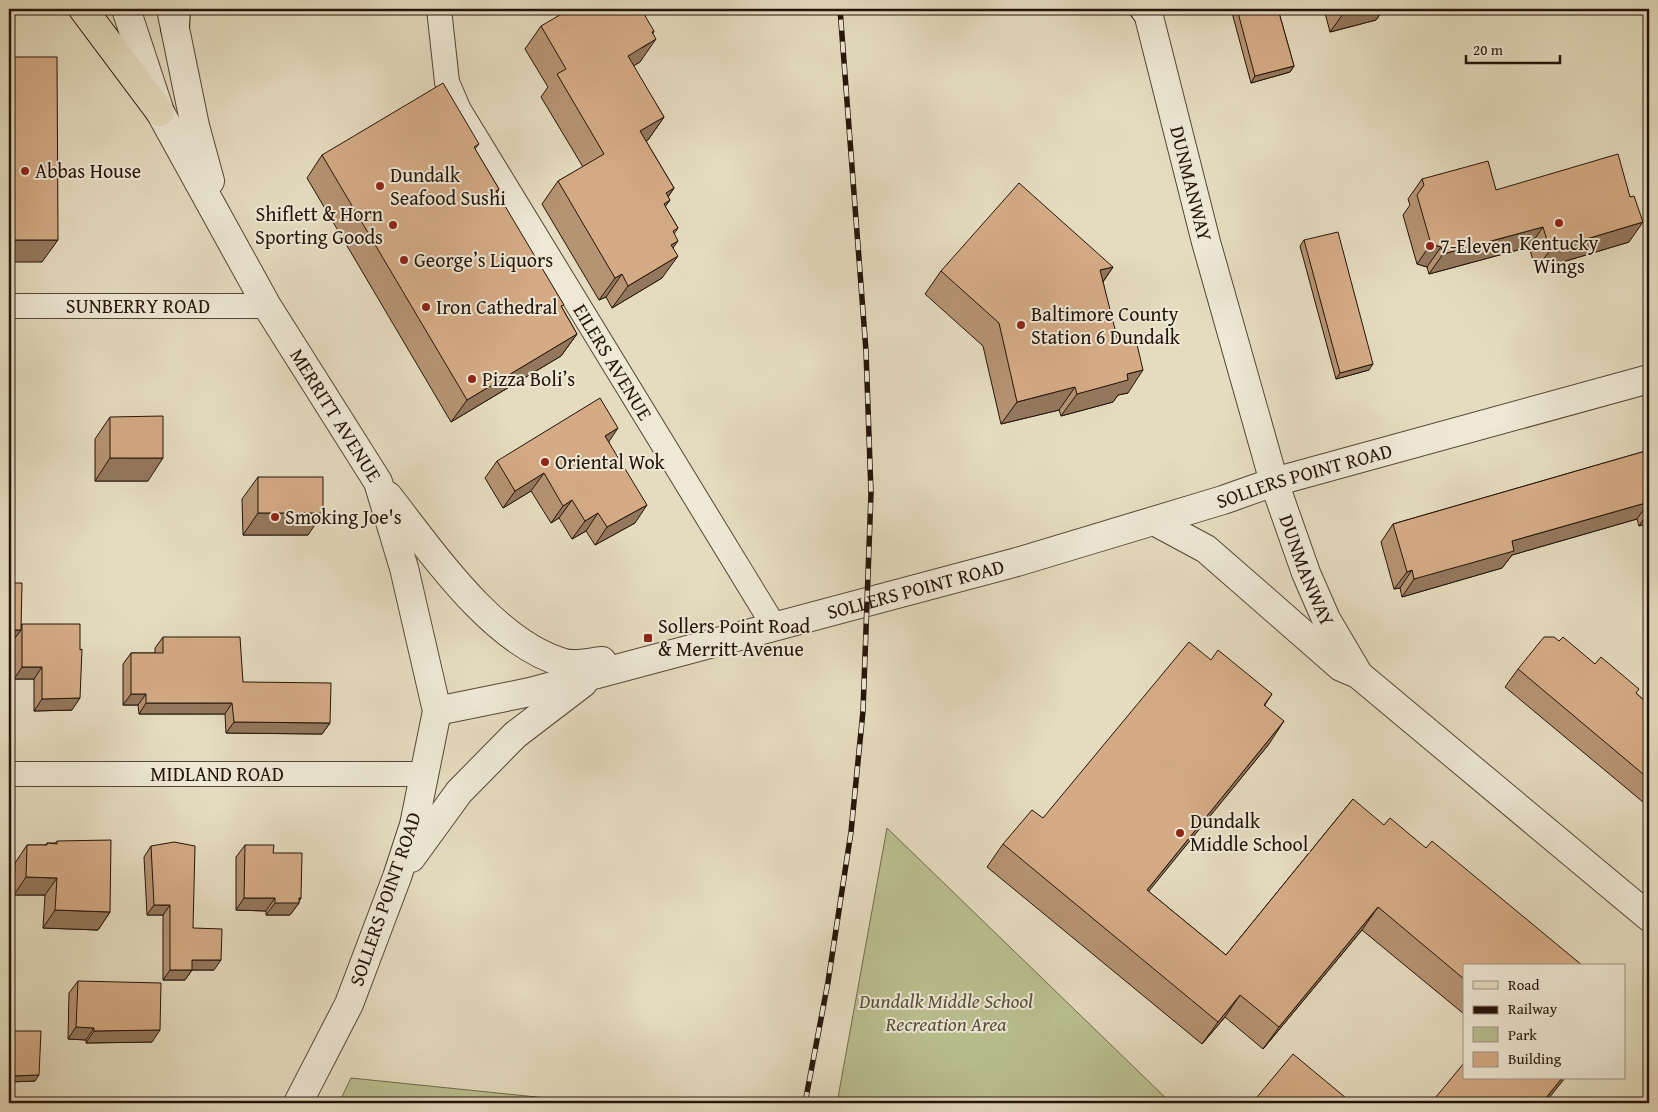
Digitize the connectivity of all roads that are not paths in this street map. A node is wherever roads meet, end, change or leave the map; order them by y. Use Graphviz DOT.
graph roads {
  1 [pos="83,9"];
  2 [pos="126,9"];
  3 [pos="439,9"];
  4 [pos="1147,10"];
  5 [pos="174,15"];
  6 [pos="160,112"];
  7 [pos="220,222"];
  8 [pos="9,306"];
  9 [pos="267,306"];
  10 [pos="1649,379"];
  11 [pos="378,482"];
  12 [pos="1274,482"];
  13 [pos="1154,521"];
  14 [pos="774,626"];
  15 [pos="651,659"];
  16 [pos="1359,675"];
  17 [pos="592,676"];
  18 [pos="436,711"];
  19 [pos="9,774"];
  20 [pos="424,774"];
  21 [pos="397,877"];
  22 [pos="1649,917"];
  23 [pos="298,1103"];
  1 -- 6 [label="main road"];
  2 -- 6 [label="street, MERRITT AVENUE"];
  3 -- 14 [label="street, EILERS AVENUE"];
  4 -- 12 [label="street, DUNMANWAY"];
  5 -- 7 [label="street, MERRITT AVENUE"];
  6 -- 7 [label="street, MERRITT AVENUE"];
  7 -- 9 [label="street, MERRITT AVENUE"];
  8 -- 9 [label="street, SUNBERRY ROAD"];
  9 -- 11 [label="street, MERRITT AVENUE"];
  10 -- 12 [label="street, SOLLERS POINT ROAD"];
  11 -- 15 [label="street"];
  11 -- 18 [label="street, MERRITT AVENUE"];
  12 -- 13 [label="street, SOLLERS POINT ROAD"];
  12 -- 16 [label="street, DUNMANWAY"];
  13 -- 14 [label="street, SOLLERS POINT ROAD"];
  13 -- 16 [label="street"];
  14 -- 15 [label="street, SOLLERS POINT ROAD"];
  15 -- 17 [label="street, SOLLERS POINT ROAD"];
  16 -- 22 [label="street, DUNMANWAY"];
  17 -- 18 [label="street, SOLLERS POINT ROAD"];
  17 -- 21 [label="street"];
  18 -- 20 [label="street, SOLLERS POINT ROAD"];
  19 -- 20 [label="street, MIDLAND ROAD"];
  20 -- 21 [label="street, SOLLERS POINT ROAD"];
  21 -- 23 [label="street, SOLLERS POINT ROAD"];
}
